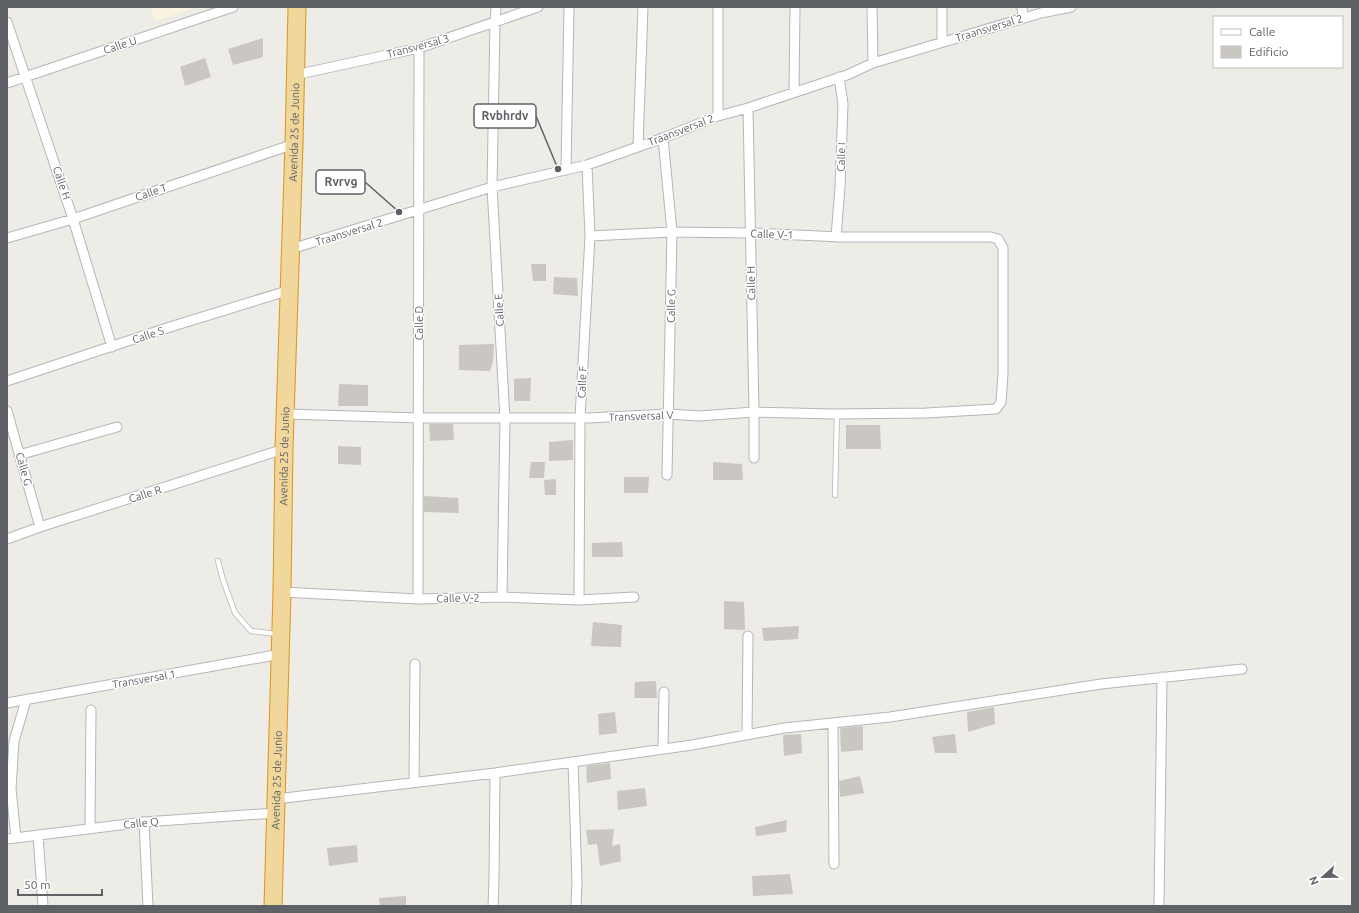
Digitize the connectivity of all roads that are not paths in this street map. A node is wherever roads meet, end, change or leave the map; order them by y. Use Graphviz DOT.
graph roads {
  1 [pos="233,7"];
  2 [pos="297,7"];
  3 [pos="496,7"];
  4 [pos="538,7"];
  5 [pos="569,7"];
  6 [pos="643,7"];
  7 [pos="718,7"];
  8 [pos="795,7"];
  9 [pos="872,7"];
  10 [pos="942,7"];
  11 [pos="1022,7"];
  12 [pos="1071,7"];
  13 [pos="1022,18"];
  14 [pos="7,22"];
  15 [pos="494,23"];
  16 [pos="942,42"];
  17 [pos="419,48"];
  18 [pos="873,63"];
  19 [pos="295,75"];
  20 [pos="26,77"];
  21 [pos="839,77"];
  22 [pos="7,83"];
  23 [pos="794,92"];
  24 [pos="748,108"];
  25 [pos="718,116"];
  26 [pos="663,138"];
  27 [pos="294,144"];
  28 [pos="638,146"];
  29 [pos="587,165"];
  30 [pos="566,170"];
  31 [pos="492,187"];
  32 [pos="418,211"];
  33 [pos="74,219"];
  34 [pos="672,232"];
  35 [pos="750,233"];
  36 [pos="590,236"];
  37 [pos="836,237"];
  38 [pos="7,238"];
  39 [pos="291,250"];
  40 [pos="290,290"];
  41 [pos="112,347"];
  42 [pos="7,381"];
  43 [pos="996,409"];
  44 [pos="7,411"];
  45 [pos="754,412"];
  46 [pos="286,414"];
  47 [pos="668,414"];
  48 [pos="837,414"];
  49 [pos="419,418"];
  50 [pos="580,418"];
  51 [pos="505,419"];
  52 [pos="117,427"];
  53 [pos="284,449"];
  54 [pos="20,455"];
  55 [pos="754,458"];
  56 [pos="667,475"];
  57 [pos="835,495"];
  58 [pos="40,527"];
  59 [pos="7,540"];
  60 [pos="218,561"];
  61 [pos="282,592"];
  62 [pos="634,597"];
  63 [pos="502,598"];
  64 [pos="418,599"];
  65 [pos="579,600"];
  66 [pos="281,635"];
  67 [pos="748,636"];
  68 [pos="281,654"];
  69 [pos="415,664"];
  70 [pos="1242,669"];
  71 [pos="1162,677"];
  72 [pos="664,692"];
  73 [pos="26,700"];
  74 [pos="7,703"];
  75 [pos="91,710"];
  76 [pos="833,723"];
  77 [pos="747,735"];
  78 [pos="662,749"];
  79 [pos="573,762"];
  80 [pos="495,773"];
  81 [pos="414,782"];
  82 [pos="275,806"];
  83 [pos="144,822"];
  84 [pos="90,829"];
  85 [pos="38,835"];
  86 [pos="12,838"];
  87 [pos="834,864"];
  88 [pos="43,906"];
  89 [pos="148,906"];
  90 [pos="273,906"];
  91 [pos="493,906"];
  92 [pos="576,906"];
  93 [pos="1159,906"];
  1 -- 20 [label="street, Calle U"];
  2 -- 19 [label="highway, Avenida 25 de Junio"];
  3 -- 15 [label="street, Calle E"];
  4 -- 15 [label="street, Transversal 3"];
  5 -- 30 [label="street"];
  6 -- 28 [label="street"];
  7 -- 25 [label="street"];
  8 -- 23 [label="street"];
  9 -- 18 [label="street"];
  10 -- 16 [label="street"];
  11 -- 13 [label="street"];
  12 -- 13 [label="street, Traansversal 2"];
  13 -- 16 [label="street, Traansversal 2"];
  14 -- 20 [label="street, Calle H"];
  15 -- 17 [label="street, Transversal 3"];
  15 -- 31 [label="street, Calle E"];
  16 -- 18 [label="street, Traansversal 2"];
  17 -- 19 [label="street, Transversal 3"];
  17 -- 32 [label="street, Calle D"];
  18 -- 21 [label="street, Traansversal 2"];
  19 -- 27 [label="highway, Avenida 25 de Junio"];
  20 -- 22 [label="street, Calle U"];
  20 -- 33 [label="street, Calle H"];
  21 -- 23 [label="street, Traansversal 2"];
  21 -- 37 [label="street, Calle I"];
  23 -- 24 [label="street, Traansversal 2"];
  24 -- 25 [label="street, Traansversal 2"];
  24 -- 35 [label="street, Calle H"];
  25 -- 26 [label="street, Traansversal 2"];
  26 -- 28 [label="street, Traansversal 2"];
  26 -- 34 [label="street, Calle G"];
  27 -- 33 [label="street, Calle T"];
  27 -- 39 [label="highway, Avenida 25 de Junio"];
  28 -- 29 [label="street, Traansversal 2"];
  29 -- 30 [label="street, Traansversal 2"];
  29 -- 36 [label="street, Calle F"];
  30 -- 31 [label="street, Traansversal 2"];
  31 -- 32 [label="street, Traansversal 2"];
  31 -- 51 [label="street, Calle E"];
  32 -- 39 [label="street, Traansversal 2"];
  32 -- 49 [label="street, Calle D"];
  33 -- 38 [label="street, Calle T"];
  33 -- 41 [label="street, Calle H"];
  34 -- 35 [label="street, Calle V-1"];
  34 -- 36 [label="street, Calle V-1"];
  34 -- 47 [label="street, Calle G"];
  35 -- 37 [label="street, Calle V-1"];
  35 -- 45 [label="street, Calle H"];
  36 -- 50 [label="street, Calle F"];
  37 -- 43 [label="street, Calle V-1"];
  39 -- 40 [label="highway, Avenida 25 de Junio"];
  40 -- 41 [label="street, Calle S"];
  40 -- 46 [label="highway, Avenida 25 de Junio"];
  41 -- 42 [label="street, Calle S"];
  43 -- 48 [label="street, Transversal V"];
  44 -- 54 [label="street, Calle G"];
  45 -- 47 [label="street, Transversal V"];
  45 -- 48 [label="street, Transversal V"];
  45 -- 55 [label="street, Calle H"];
  46 -- 49 [label="street, Transversal V"];
  46 -- 53 [label="highway, Avenida 25 de Junio"];
  47 -- 50 [label="street, Transversal V"];
  47 -- 56 [label="street, Calle G"];
  48 -- 57 [label="lane"];
  49 -- 51 [label="street, Transversal V"];
  49 -- 64 [label="street, Calle D"];
  50 -- 51 [label="street, Transversal V"];
  50 -- 65 [label="street, Calle F"];
  51 -- 63 [label="street, Calle E"];
  52 -- 54 [label="street"];
  53 -- 58 [label="street, Calle R"];
  53 -- 61 [label="highway, Avenida 25 de Junio"];
  54 -- 58 [label="street, Calle G"];
  58 -- 59 [label="street, Calle R"];
  60 -- 66 [label="lane"];
  61 -- 64 [label="street, Calle V-2"];
  61 -- 66 [label="highway, Avenida 25 de Junio"];
  62 -- 65 [label="street, Calle V-2"];
  63 -- 64 [label="street, Calle V-2"];
  63 -- 65 [label="street, Calle V-2"];
  66 -- 68 [label="highway, Avenida 25 de Junio"];
  67 -- 77 [label="street"];
  68 -- 73 [label="street, Transversal 1"];
  68 -- 82 [label="highway, Avenida 25 de Junio"];
  69 -- 81 [label="street"];
  70 -- 71 [label="street, Calle Q"];
  71 -- 76 [label="street, Calle Q"];
  71 -- 93 [label="street"];
  72 -- 78 [label="street"];
  73 -- 74 [label="street, Transversal 1"];
  73 -- 86 [label="street"];
  75 -- 84 [label="street"];
  76 -- 77 [label="street, Calle Q"];
  76 -- 87 [label="street"];
  77 -- 78 [label="street, Calle Q"];
  78 -- 79 [label="street, Calle Q"];
  79 -- 80 [label="street, Calle Q"];
  79 -- 92 [label="street"];
  80 -- 81 [label="street, Calle Q"];
  80 -- 91 [label="street"];
  81 -- 82 [label="street, Calle Q"];
  82 -- 83 [label="street, Calle Q"];
  82 -- 90 [label="highway, Avenida 25 de Junio"];
  83 -- 84 [label="street, Calle Q"];
  83 -- 89 [label="street"];
  84 -- 85 [label="street, Calle Q"];
  85 -- 86 [label="street, Calle Q"];
  85 -- 88 [label="street"];
}
